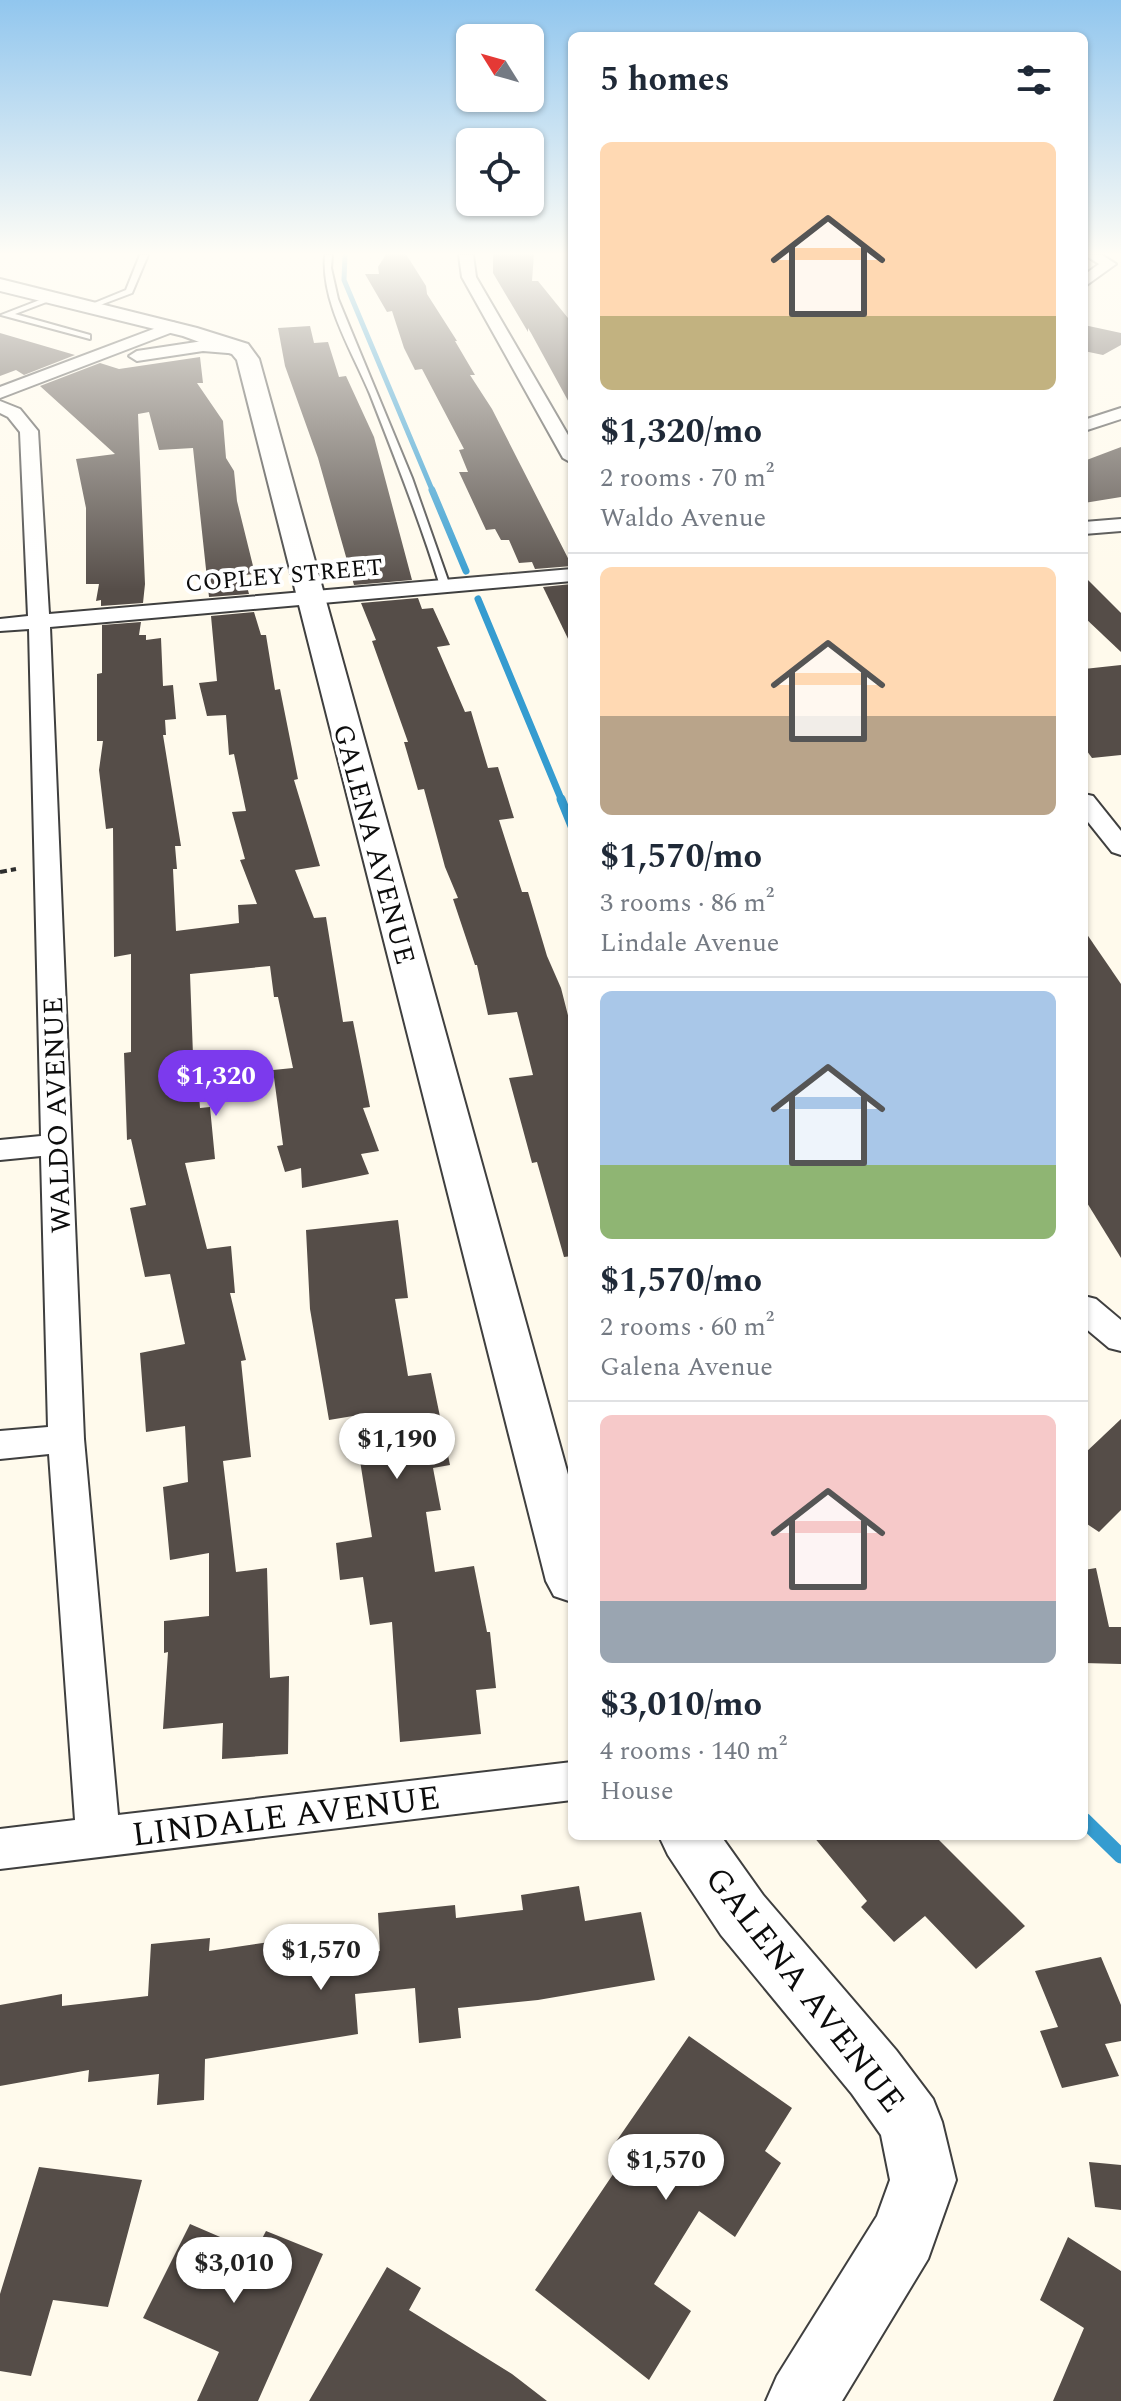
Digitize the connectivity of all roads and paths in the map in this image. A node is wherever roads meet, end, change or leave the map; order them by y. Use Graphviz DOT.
graph roads {
  1 [pos="70,367"];
  2 [pos="250,367"];
  3 [pos="362,367"];
  4 [pos="520,367"];
  5 [pos="0,393"];
  6 [pos="0,406"];
  7 [pos="1121,413"];
  8 [pos="1088,425"];
  9 [pos="568,451"];
  10 [pos="1088,528"];
  11 [pos="1118,528"];
  12 [pos="568,575"];
  13 [pos="445,586"];
  14 [pos="310,599"];
  15 [pos="39,622"];
  16 [pos="0,625"];
  17 [pos="1088,806"];
  18 [pos="1121,847"];
  19 [pos="16,869"];
  20 [pos="0,872"];
  21 [pos="57,1145"];
  22 [pos="0,1150"];
  23 [pos="1088,1311"];
  24 [pos="1121,1339"];
  25 [pos="66,1439"];
  26 [pos="0,1445"];
  27 [pos="568,1566"];
  28 [pos="568,1781"];
  29 [pos="98,1837"];
  30 [pos="691,1840"];
  31 [pos="0,1849"];
  32 [pos="802,2401"];
  1 -- 5 [label="street"];
  2 -- 14 [label="street, GALENA AVENUE"];
  3 -- 13 [label="lane"];
  4 -- 9 [label="street"];
  6 -- 15 [label="street, WALDO AVENUE"];
  7 -- 8 [label="street"];
  10 -- 11 [label="street"];
  12 -- 13 [label="street, COPLEY STREET"];
  13 -- 14 [label="street, COPLEY STREET"];
  14 -- 15 [label="street, COPLEY STREET"];
  14 -- 27 [label="street, GALENA AVENUE"];
  15 -- 16 [label="street, COPLEY STREET"];
  15 -- 21 [label="street, WALDO AVENUE"];
  17 -- 18 [label="street"];
  19 -- 20 [label="path"];
  21 -- 22 [label="street"];
  21 -- 25 [label="street, WALDO AVENUE"];
  23 -- 24 [label="street"];
  25 -- 26 [label="street"];
  25 -- 29 [label="street, WALDO AVENUE"];
  28 -- 29 [label="street, LINDALE AVENUE"];
  29 -- 31 [label="street, LINDALE AVENUE"];
  30 -- 32 [label="street, GALENA AVENUE"];
}
